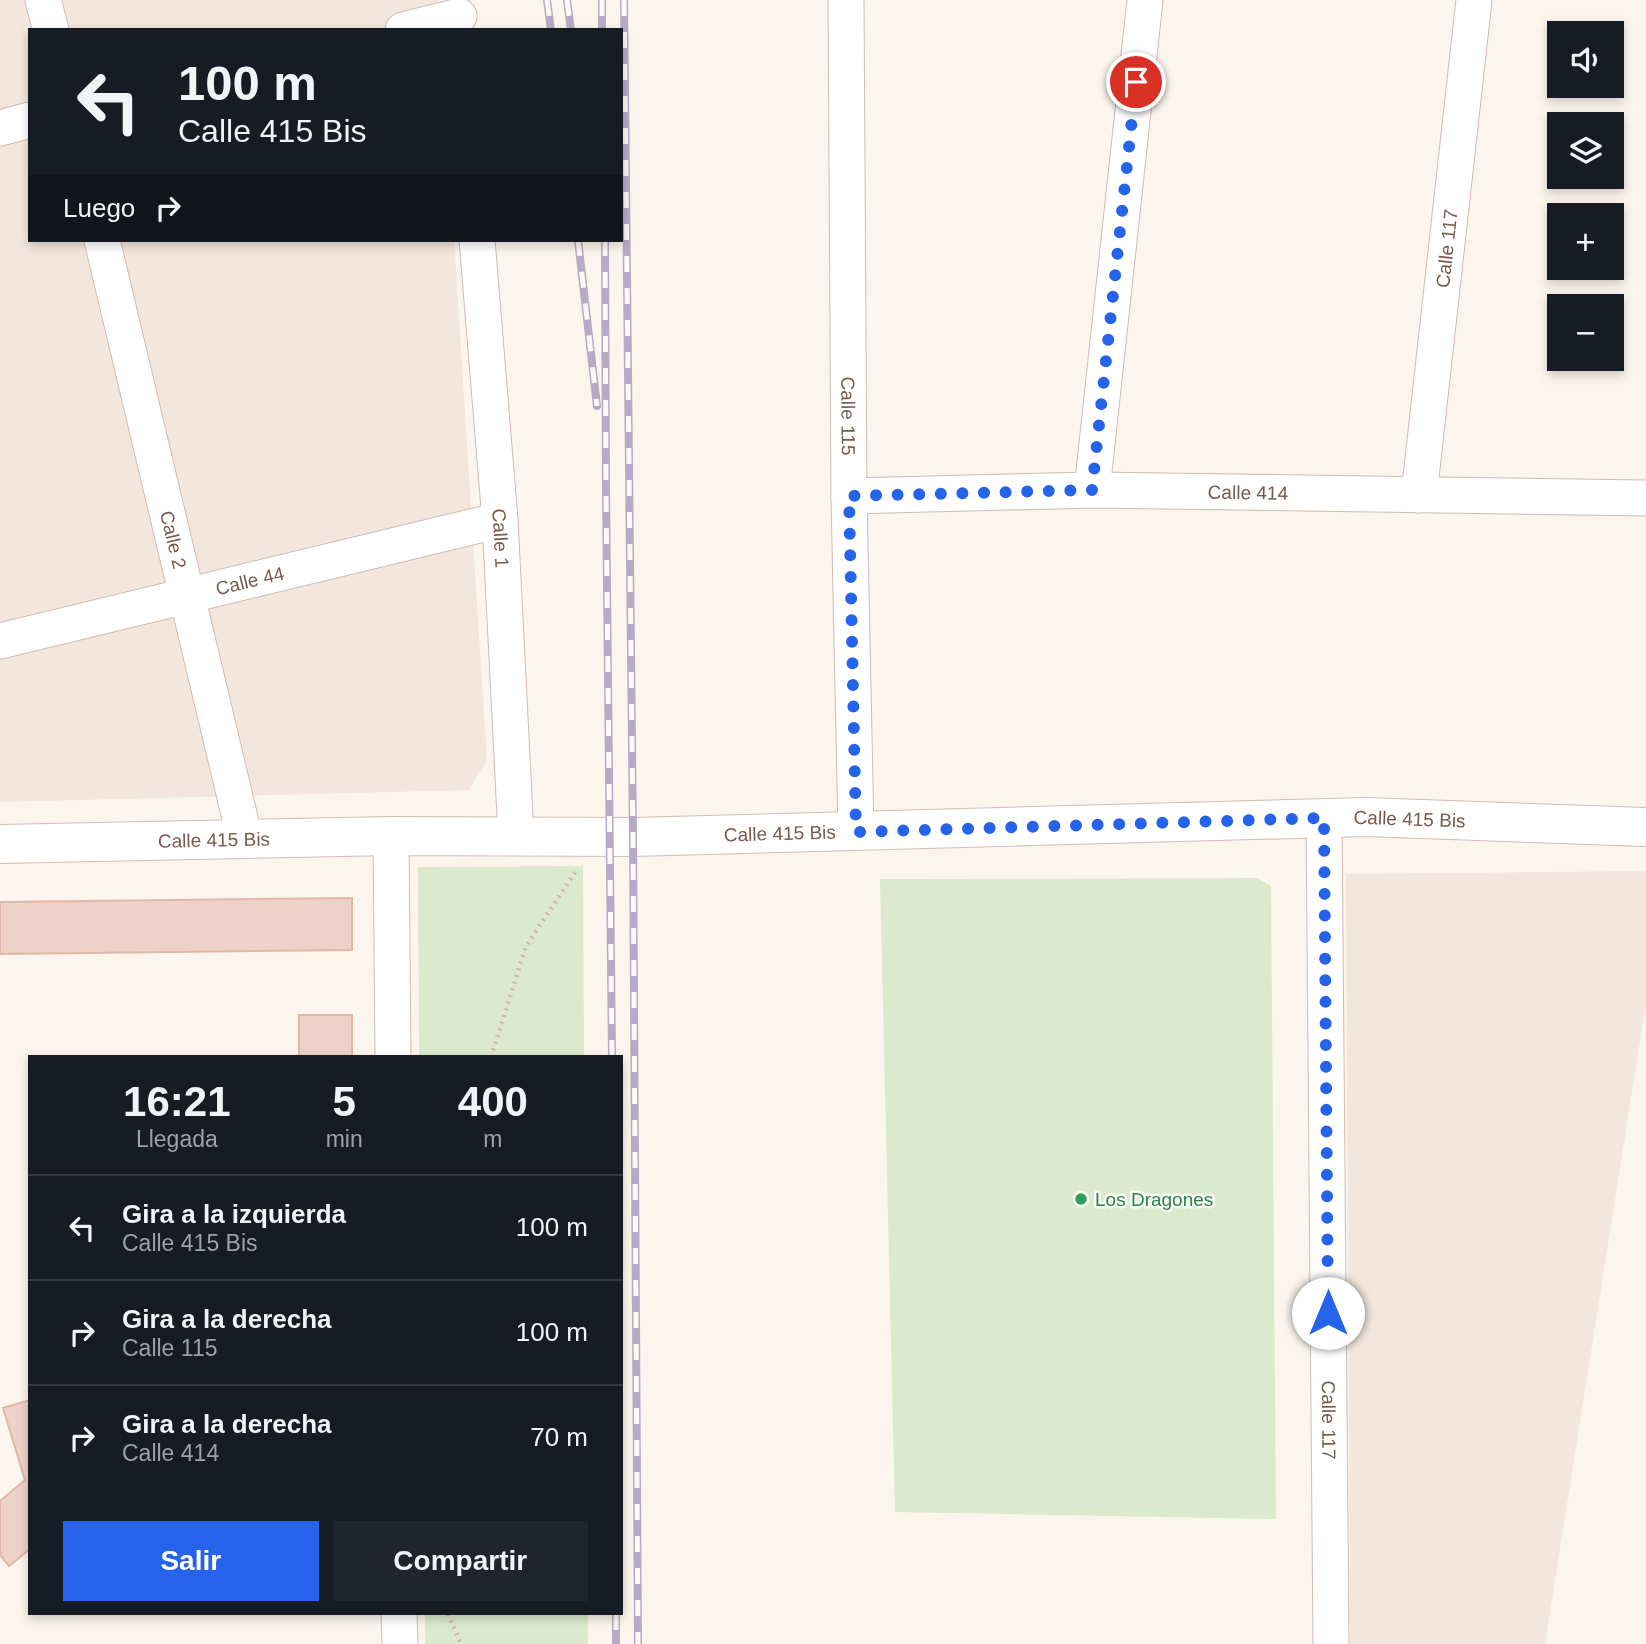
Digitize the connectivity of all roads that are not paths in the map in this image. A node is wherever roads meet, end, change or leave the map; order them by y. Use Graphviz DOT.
graph roads {
  1 [pos="43,0"];
  2 [pos="846,0"];
  3 [pos="1145,0"];
  4 [pos="1474,0"];
  5 [pos="459,15"];
  6 [pos="50,28"];
  7 [pos="410,28"];
  8 [pos="28,121"];
  9 [pos="0,128"];
  10 [pos="102,242"];
  11 [pos="477,242"];
  12 [pos="1092,490"];
  13 [pos="1419,495"];
  14 [pos="849,496"];
  15 [pos="1646,498"];
  16 [pos="499,520"];
  17 [pos="187,594"];
  18 [pos="0,640"];
  19 [pos="1324,818"];
  20 [pos="1646,827"];
  21 [pos="856,832"];
  22 [pos="391,836"];
  23 [pos="516,836"];
  24 [pos="245,839"];
  25 [pos="0,844"];
  26 [pos="393,1055"];
  27 [pos="399,1615"];
  28 [pos="400,1644"];
  29 [pos="1331,1644"];
  1 -- 6 [label="street"];
  2 -- 14 [label="street, Calle 115"];
  3 -- 12 [label="street"];
  4 -- 13 [label="street, Calle 117"];
  5 -- 7 [label="street"];
  8 -- 9 [label="street"];
  10 -- 17 [label="street, Calle 2"];
  11 -- 16 [label="street, Calle 1"];
  12 -- 13 [label="street, Calle 414"];
  12 -- 14 [label="street, Calle 414"];
  13 -- 15 [label="street, Calle 414"];
  14 -- 21 [label="street, Calle 115"];
  16 -- 17 [label="street, Calle 44"];
  16 -- 23 [label="street, Calle 1"];
  17 -- 18 [label="street, Calle 44"];
  17 -- 24 [label="street, Calle 2"];
  19 -- 20 [label="main road, Calle 415 Bis"];
  19 -- 21 [label="main road, Calle 415 Bis"];
  19 -- 29 [label="street, Calle 117"];
  21 -- 23 [label="main road, Calle 415 Bis"];
  22 -- 23 [label="main road, Calle 415 Bis"];
  22 -- 24 [label="main road, Calle 415 Bis"];
  22 -- 26 [label="street"];
  24 -- 25 [label="main road, Calle 415 Bis"];
  27 -- 28 [label="street"];
}
